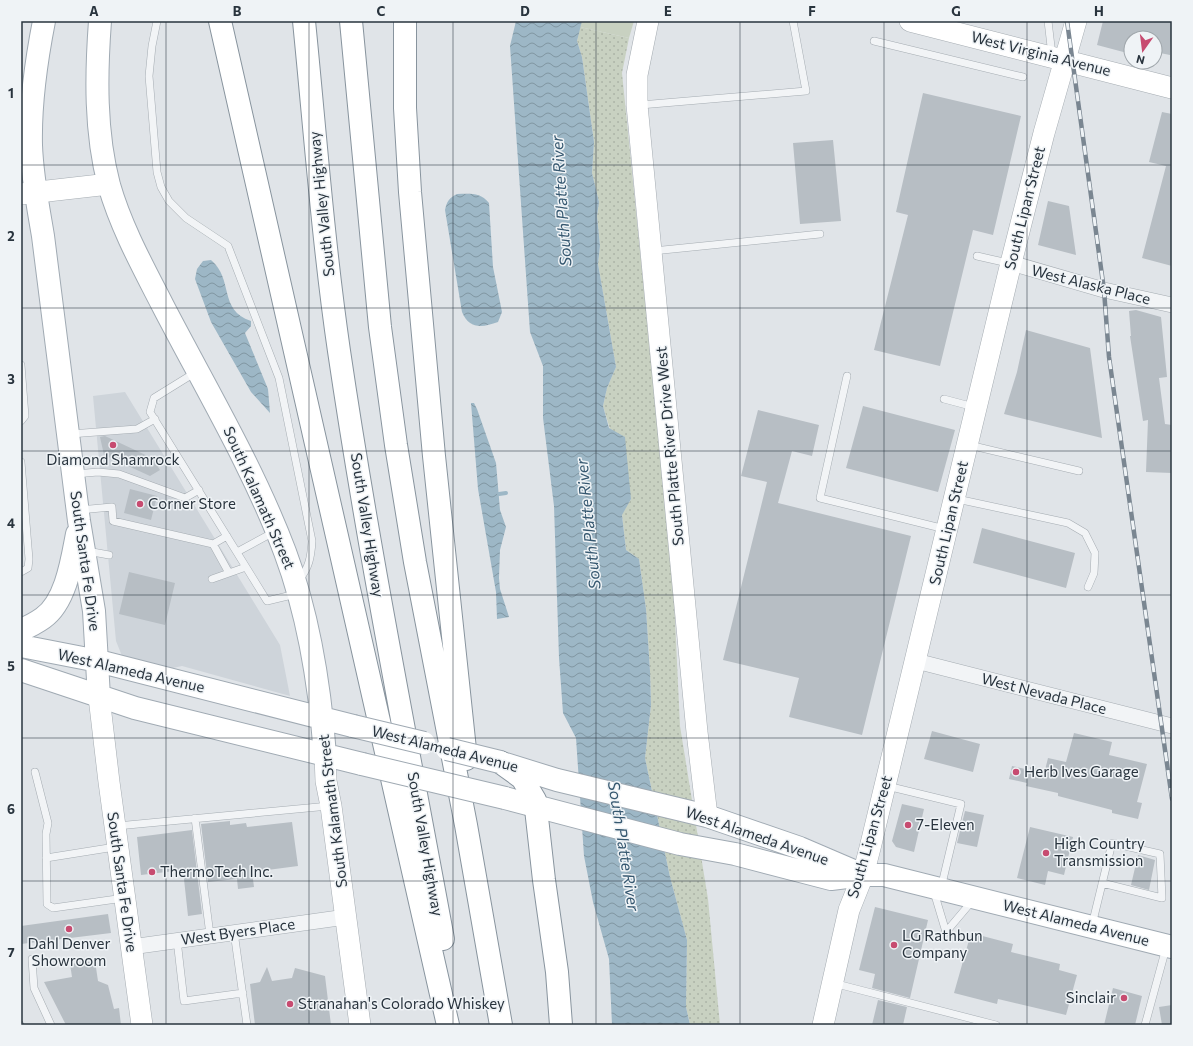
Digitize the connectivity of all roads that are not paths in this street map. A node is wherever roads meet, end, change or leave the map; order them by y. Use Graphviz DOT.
graph roads {
  1 [pos="44,21"];
  2 [pos="100,21"];
  3 [pos="157,21"];
  4 [pos="220,21"];
  5 [pos="304,21"];
  6 [pos="351,21"];
  7 [pos="405,21"];
  8 [pos="648,21"];
  9 [pos="793,21"];
  10 [pos="910,21"];
  11 [pos="1048,21"];
  12 [pos="1076,21"];
  13 [pos="874,41"];
  14 [pos="1059,59"];
  15 [pos="1023,77"];
  16 [pos="1172,88"];
  17 [pos="637,106"];
  18 [pos="109,184"];
  19 [pos="28,193"];
  20 [pos="820,234"];
  21 [pos="651,251"];
  22 [pos="977,256"];
  23 [pos="1010,264"];
  24 [pos="1172,305"];
  25 [pos="21,366"];
  26 [pos="198,371"];
  27 [pos="846,376"];
  28 [pos="944,399"];
  29 [pos="976,408"];
  30 [pos="155,419"];
  31 [pos="21,421"];
  32 [pos="68,434"];
  33 [pos="967,444"];
  34 [pos="21,462"];
  35 [pos="1080,471"];
  36 [pos="73,474"];
  37 [pos="199,490"];
  38 [pos="954,498"];
  39 [pos="79,516"];
  40 [pos="947,529"];
  41 [pos="276,531"];
  42 [pos="227,536"];
  43 [pos="213,544"];
  44 [pos="84,550"];
  45 [pos="237,552"];
  46 [pos="108,555"];
  47 [pos="246,567"];
  48 [pos="21,572"];
  49 [pos="229,573"];
  50 [pos="212,579"];
  51 [pos="1088,587"];
  52 [pos="298,588"];
  53 [pos="21,630"];
  54 [pos="21,646"];
  55 [pos="98,660"];
  56 [pos="916,661"];
  57 [pos="21,670"];
  58 [pos="99,697"];
  59 [pos="322,718"];
  60 [pos="1172,726"];
  61 [pos="325,755"];
  62 [pos="500,762"];
  63 [pos="34,772"];
  64 [pos="886,785"];
  65 [pos="331,806"];
  66 [pos="536,807"];
  67 [pos="707,816"];
  68 [pos="196,818"];
  69 [pos="115,827"];
  70 [pos="117,847"];
  71 [pos="46,858"];
  72 [pos="863,875"];
  73 [pos="1102,883"];
  74 [pos="937,889"];
  75 [pos="124,898"];
  76 [pos="974,898"];
  77 [pos="346,917"];
  78 [pos="1091,927"];
  79 [pos="234,932"];
  80 [pos="210,935"];
  81 [pos="177,940"];
  82 [pos="130,947"];
  83 [pos="1169,947"];
  84 [pos="32,959"];
  85 [pos="832,983"];
  86 [pos="243,993"];
  87 [pos="51,1025"];
  88 [pos="142,1025"];
  89 [pos="247,1025"];
  90 [pos="360,1025"];
  91 [pos="448,1025"];
  92 [pos="459,1025"];
  93 [pos="501,1025"];
  94 [pos="505,1025"];
  95 [pos="561,1025"];
  96 [pos="823,1025"];
  97 [pos="996,1025"];
  98 [pos="1145,1025"];
  1 -- 19 [label="main road, South Santa Fe Drive"];
  2 -- 18 [label="main road"];
  3 -- 52 [label="lane"];
  4 -- 91 [label="main road"];
  5 -- 92 [label="main road, South Valley Highway"];
  6 -- 93 [label="main road"];
  7 -- 94 [label="main road"];
  8 -- 17 [label="street, South Platte River Drive West"];
  9 -- 17 [label="lane"];
  10 -- 14 [label="street, West Virginia Avenue"];
  11 -- 14 [label="lane"];
  12 -- 14 [label="street, South Lipan Street"];
  13 -- 15 [label="lane"];
  14 -- 16 [label="street, West Virginia Avenue"];
  14 -- 23 [label="street, South Lipan Street"];
  17 -- 21 [label="street, South Platte River Drive West"];
  18 -- 19 [label="street"];
  18 -- 26 [label="main road, South Kalamath Street"];
  19 -- 32 [label="main road, South Santa Fe Drive"];
  20 -- 21 [label="lane"];
  21 -- 67 [label="street, South Platte River Drive West"];
  22 -- 23 [label="lane"];
  23 -- 24 [label="street, West Alaska Place"];
  23 -- 29 [label="street, South Lipan Street"];
  25 -- 31 [label="lane"];
  26 -- 30 [label="lane"];
  26 -- 41 [label="main road, South Kalamath Street"];
  27 -- 40 [label="lane"];
  28 -- 29 [label="lane"];
  29 -- 33 [label="street, South Lipan Street"];
  30 -- 32 [label="lane"];
  30 -- 37 [label="lane"];
  32 -- 36 [label="main road, South Santa Fe Drive"];
  33 -- 35 [label="lane"];
  33 -- 38 [label="street, South Lipan Street"];
  34 -- 48 [label="lane"];
  36 -- 37 [label="lane"];
  36 -- 39 [label="main road, South Santa Fe Drive"];
  37 -- 42 [label="lane"];
  38 -- 40 [label="street, South Lipan Street"];
  38 -- 51 [label="lane"];
  39 -- 43 [label="lane"];
  39 -- 44 [label="main road, South Santa Fe Drive"];
  39 -- 53 [label="main road"];
  40 -- 56 [label="street, South Lipan Street"];
  41 -- 45 [label="lane"];
  41 -- 52 [label="main road, South Kalamath Street"];
  42 -- 43 [label="lane"];
  42 -- 45 [label="lane"];
  43 -- 49 [label="lane"];
  44 -- 46 [label="lane"];
  44 -- 55 [label="main road, South Santa Fe Drive"];
  45 -- 47 [label="lane"];
  47 -- 49 [label="lane"];
  47 -- 52 [label="lane"];
  49 -- 50 [label="lane"];
  52 -- 59 [label="main road, South Kalamath Street"];
  54 -- 55 [label="main road, West Alameda Avenue"];
  55 -- 58 [label="main road, South Santa Fe Drive"];
  55 -- 59 [label="main road, West Alameda Avenue"];
  56 -- 60 [label="street, West Nevada Place"];
  56 -- 64 [label="street, South Lipan Street"];
  57 -- 58 [label="main road, West Alameda Avenue"];
  58 -- 61 [label="main road, West Alameda Avenue"];
  58 -- 69 [label="street, South Santa Fe Drive"];
  59 -- 61 [label="main road, South Kalamath Street"];
  59 -- 62 [label="main road, West Alameda Avenue, bridge"];
  61 -- 65 [label="street, South Kalamath Street"];
  61 -- 66 [label="main road, West Alameda Avenue, bridge"];
  62 -- 66 [label="main road"];
  62 -- 67 [label="main road, West Alameda Avenue"];
  63 -- 71 [label="lane"];
  64 -- 72 [label="street, South Lipan Street"];
  64 -- 74 [label="lane"];
  65 -- 68 [label="lane"];
  65 -- 77 [label="street, South Kalamath Street"];
  66 -- 72 [label="main road, West Alameda Avenue"];
  66 -- 95 [label="main road"];
  67 -- 72 [label="main road, West Alameda Avenue"];
  68 -- 69 [label="lane"];
  68 -- 80 [label="lane"];
  69 -- 70 [label="street, South Santa Fe Drive"];
  70 -- 71 [label="lane"];
  70 -- 75 [label="street, South Santa Fe Drive"];
  71 -- 75 [label="lane"];
  72 -- 74 [label="main road, West Alameda Avenue"];
  72 -- 85 [label="street, South Lipan Street"];
  73 -- 73 [label="lane"];
  73 -- 78 [label="lane"];
  74 -- 76 [label="main road, West Alameda Avenue"];
  74 -- 76 [label="lane"];
  75 -- 82 [label="street, South Santa Fe Drive"];
  76 -- 78 [label="main road, West Alameda Avenue"];
  77 -- 79 [label="street, West Byers Place"];
  77 -- 90 [label="street, South Kalamath Street"];
  78 -- 83 [label="main road, West Alameda Avenue"];
  79 -- 80 [label="street, West Byers Place"];
  79 -- 86 [label="lane"];
  80 -- 81 [label="street, West Byers Place"];
  81 -- 82 [label="street, West Byers Place"];
  81 -- 86 [label="lane"];
  82 -- 88 [label="street, South Santa Fe Drive"];
  83 -- 98 [label="lane"];
  84 -- 87 [label="lane"];
  85 -- 96 [label="street, South Lipan Street"];
  85 -- 97 [label="lane"];
  86 -- 89 [label="lane"];
}
